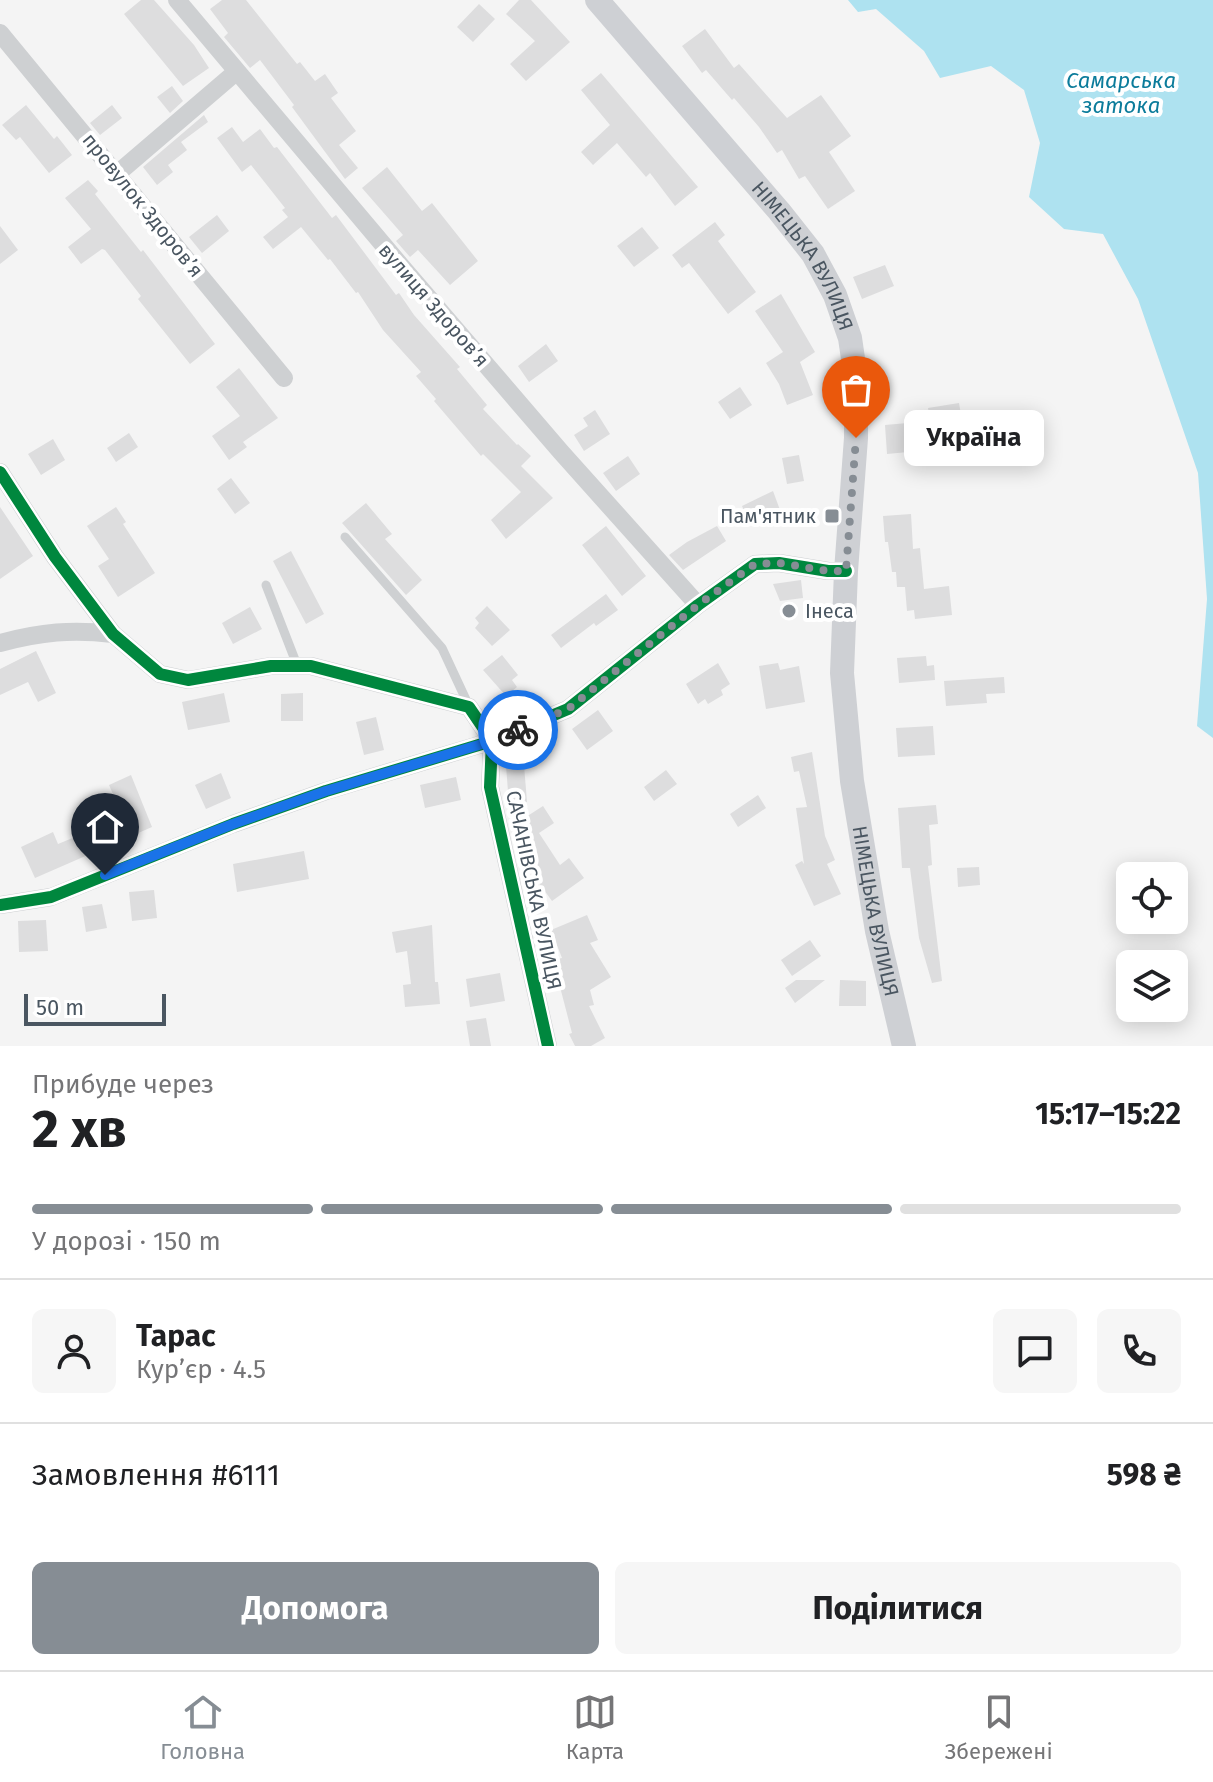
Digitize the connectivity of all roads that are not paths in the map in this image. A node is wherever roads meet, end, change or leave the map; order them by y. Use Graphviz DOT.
graph roads {
  1 [pos="177,0"];
  2 [pos="597,0"];
  3 [pos="0,33"];
  4 [pos="236,72"];
  5 [pos="118,173"];
  6 [pos="284,378"];
  7 [pos="0,472"];
  8 [pos="345,537"];
  9 [pos="846,571"];
  10 [pos="266,585"];
  11 [pos="698,605"];
  12 [pos="113,634"];
  13 [pos="0,643"];
  14 [pos="297,665"];
  15 [pos="469,707"];
  16 [pos="492,741"];
  17 [pos="0,905"];
  18 [pos="548,1046"];
  19 [pos="904,1046"];
  1 -- 4 [label="street, вулиця Здоровʼя"];
  2 -- 9 [label="main road, НІМЕЦЬКА ВУЛИЦЯ"];
  3 -- 5 [label="street, провулок Здоровʼя"];
  4 -- 5 [label="street"];
  4 -- 11 [label="street, вулиця Здоровʼя"];
  5 -- 6 [label="street, провулок Здоровʼя"];
  7 -- 12 [label="street"];
  8 -- 15 [label="lane"];
  9 -- 11 [label="street"];
  9 -- 19 [label="main road, НІМЕЦЬКА ВУЛИЦЯ"];
  10 -- 14 [label="lane"];
  11 -- 16 [label="street"];
  12 -- 13 [label="street"];
  12 -- 14 [label="street"];
  14 -- 15 [label="street"];
  15 -- 16 [label="street"];
  16 -- 17 [label="street"];
  16 -- 18 [label="street, САЧАНІВСЬКА ВУЛИЦЯ"];
}
